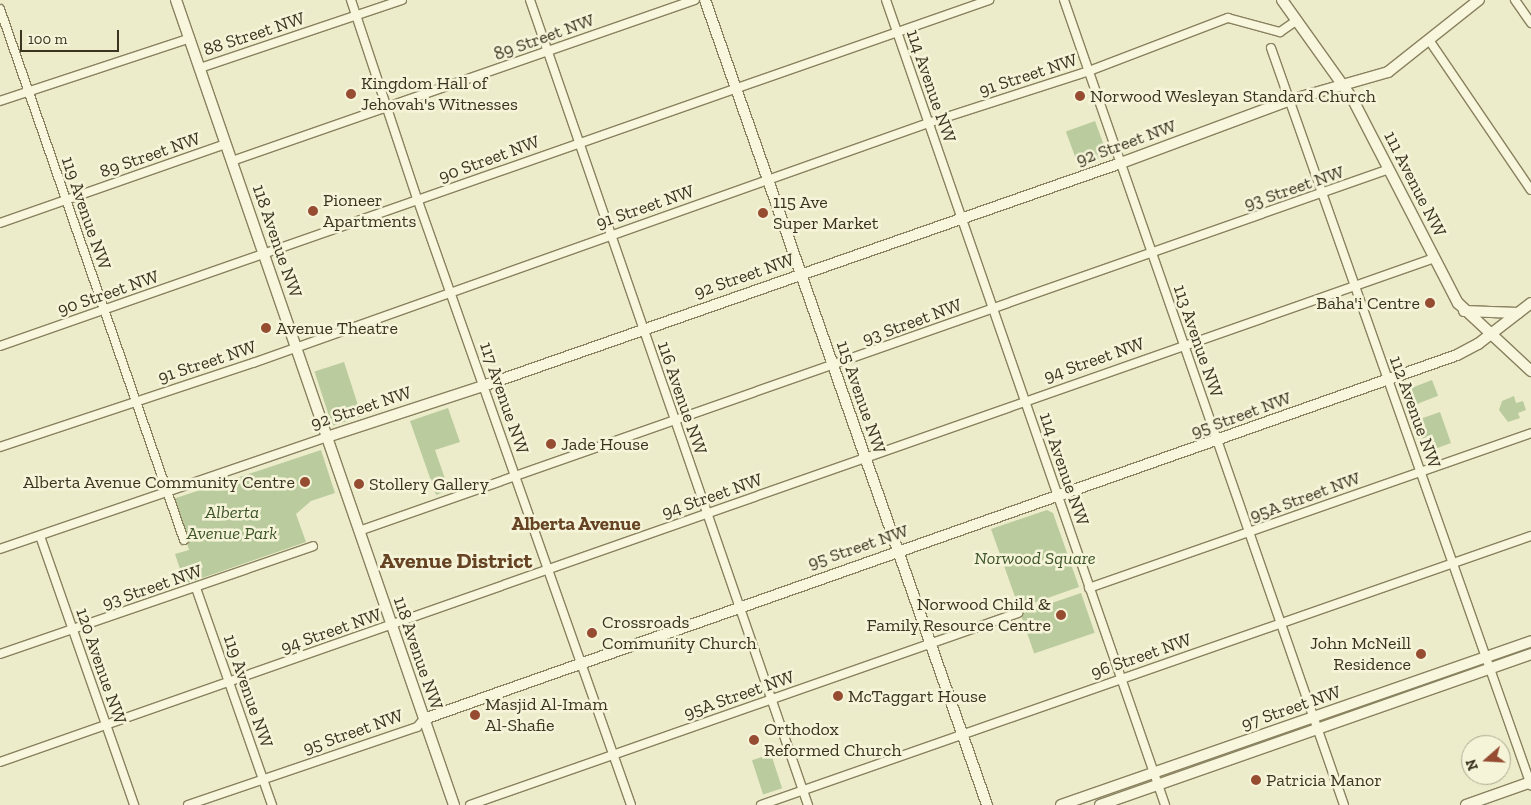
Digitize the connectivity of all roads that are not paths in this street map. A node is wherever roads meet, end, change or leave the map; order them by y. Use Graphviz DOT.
graph roads {
  1 [pos="176,0"];
  2 [pos="351,0"];
  3 [pos="402,0"];
  4 [pos="530,0"];
  5 [pos="695,0"];
  6 [pos="705,0"];
  7 [pos="886,0"];
  8 [pos="989,0"];
  9 [pos="1064,0"];
  10 [pos="1282,0"];
  11 [pos="1515,0"];
  12 [pos="1475,1"];
  13 [pos="0,10"];
  14 [pos="357,16"];
  15 [pos="1297,20"];
  16 [pos="1531,23"];
  17 [pos="896,30"];
  18 [pos="190,38"];
  19 [pos="1429,40"];
  20 [pos="1272,48"];
  21 [pos="548,50"];
  22 [pos="200,68"];
  23 [pos="1089,71"];
  24 [pos="1342,83"];
  25 [pos="735,87"];
  26 [pos="28,91"];
  27 [pos="1290,100"];
  28 [pos="0,101"];
  29 [pos="388,109"];
  30 [pos="928,123"];
  31 [pos="579,142"];
  32 [pos="226,144"];
  33 [pos="232,161"];
  34 [pos="1120,163"];
  35 [pos="1389,169"];
  36 [pos="768,181"];
  37 [pos="1531,190"];
  38 [pos="1322,193"];
  39 [pos="66,200"];
  40 [pos="418,201"];
  41 [pos="961,217"];
  42 [pos="0,223"];
  43 [pos="612,234"];
  44 [pos="264,254"];
  45 [pos="1152,255"];
  46 [pos="1434,258"];
  47 [pos="800,273"];
  48 [pos="1354,285"];
  49 [pos="451,294"];
  50 [pos="1531,303"];
  51 [pos="103,309"];
  52 [pos="992,309"];
  53 [pos="1464,311"];
  54 [pos="1518,312"];
  55 [pos="642,329"];
  56 [pos="1490,334"];
  57 [pos="0,346"];
  58 [pos="296,346"];
  59 [pos="1184,346"];
  60 [pos="833,366"];
  61 [pos="1531,371"];
  62 [pos="1388,379"];
  63 [pos="483,386"];
  64 [pos="1024,400"];
  65 [pos="135,401"];
  66 [pos="674,422"];
  67 [pos="1531,433"];
  68 [pos="327,437"];
  69 [pos="1217,441"];
  70 [pos="0,447"];
  71 [pos="866,458"];
  72 [pos="1420,472"];
  73 [pos="516,477"];
  74 [pos="167,492"];
  75 [pos="1057,495"];
  76 [pos="707,514"];
  77 [pos="359,531"];
  78 [pos="1250,532"];
  79 [pos="40,536"];
  80 [pos="1531,536"];
  81 [pos="184,540"];
  82 [pos="313,546"];
  83 [pos="0,548"];
  84 [pos="898,551"];
  85 [pos="1453,564"];
  86 [pos="548,570"];
  87 [pos="196,588"];
  88 [pos="1089,588"];
  89 [pos="739,606"];
  90 [pos="1018,613"];
  91 [pos="1282,624"];
  92 [pos="392,626"];
  93 [pos="74,631"];
  94 [pos="1531,641"];
  95 [pos="930,643"];
  96 [pos="0,654"];
  97 [pos="1531,654"];
  98 [pos="1485,657"];
  99 [pos="580,662"];
  100 [pos="1489,668"];
  101 [pos="1120,678"];
  102 [pos="230,682"];
  103 [pos="771,699"];
  104 [pos="424,719"];
  105 [pos="1314,719"];
  106 [pos="106,725"];
  107 [pos="1318,730"];
  108 [pos="963,735"];
  109 [pos="613,755"];
  110 [pos="0,762"];
  111 [pos="1153,771"];
  112 [pos="264,780"];
  113 [pos="1531,784"];
  114 [pos="1158,785"];
  115 [pos="803,790"];
  116 [pos="134,805"];
  117 [pos="188,805"];
  118 [pos="272,805"];
  119 [pos="454,805"];
  120 [pos="470,805"];
  121 [pos="631,805"];
  122 [pos="761,805"];
  123 [pos="808,805"];
  124 [pos="987,805"];
  125 [pos="1061,805"];
  126 [pos="1100,805"];
  127 [pos="1165,805"];
  128 [pos="1344,805"];
  129 [pos="1466,805"];
  1 -- 18 [label="street, 118 Avenue NW"];
  2 -- 14 [label="street, 117 Avenue NW"];
  3 -- 14 [label="street, 88 Street NW"];
  4 -- 21 [label="street, 116 Avenue NW"];
  5 -- 21 [label="street, 89 Street NW"];
  6 -- 25 [label="street, 115 Avenue NW"];
  7 -- 17 [label="street, 114 Avenue NW"];
  8 -- 17 [label="street, 90 Street NW"];
  9 -- 23 [label="street, 113 Avenue NW"];
  10 -- 15 [label="street, 111 Avenue NW"];
  11 -- 16 [label="street"];
  12 -- 19 [label="street, 92 Street NW"];
  13 -- 26 [label="street, 119 Avenue NW"];
  14 -- 22 [label="street, 88 Street NW"];
  14 -- 29 [label="street, 117 Avenue NW"];
  15 -- 23 [label="street, 91 Street NW"];
  15 -- 24 [label="street, 111 Avenue NW"];
  17 -- 25 [label="street, 90 Street NW"];
  17 -- 30 [label="street, 114 Avenue NW"];
  18 -- 22 [label="street, 118 Avenue NW"];
  18 -- 26 [label="street, 88 Street NW"];
  19 -- 24 [label="street, 92 Street NW"];
  19 -- 37 [label="street"];
  20 -- 27 [label="street, 112 Avenue NW"];
  21 -- 29 [label="street, 89 Street NW"];
  21 -- 31 [label="street, 116 Avenue NW"];
  22 -- 32 [label="street, 118 Avenue NW"];
  23 -- 30 [label="street, 91 Street NW"];
  23 -- 34 [label="street, 113 Avenue NW"];
  24 -- 27 [label="street, 92 Street NW"];
  24 -- 35 [label="street, 111 Avenue NW"];
  25 -- 31 [label="street, 90 Street NW"];
  25 -- 36 [label="street, 115 Avenue NW"];
  26 -- 28 [label="street, 88 Street NW"];
  26 -- 39 [label="street, 119 Avenue NW"];
  27 -- 34 [label="street, 92 Street NW"];
  27 -- 38 [label="street, 112 Avenue NW"];
  29 -- 33 [label="street, 89 Street NW"];
  29 -- 40 [label="street, 117 Avenue NW"];
  30 -- 36 [label="street, 91 Street NW"];
  30 -- 41 [label="street, 114 Avenue NW"];
  31 -- 40 [label="street, 90 Street NW"];
  31 -- 43 [label="street, 116 Avenue NW"];
  32 -- 33 [label="street, 118 Avenue NW"];
  32 -- 39 [label="street, 89 Street NW"];
  33 -- 44 [label="street, 118 Avenue NW"];
  34 -- 41 [label="street, 92 Street NW"];
  34 -- 45 [label="street, 113 Avenue NW"];
  35 -- 38 [label="street, 93 Street NW"];
  35 -- 46 [label="street, 111 Avenue NW"];
  36 -- 43 [label="street, 91 Street NW"];
  36 -- 47 [label="street, 115 Avenue NW"];
  38 -- 45 [label="street, 93 Street NW"];
  38 -- 48 [label="street, 112 Avenue NW"];
  39 -- 42 [label="street, 89 Street NW"];
  39 -- 51 [label="street, 119 Avenue NW"];
  40 -- 44 [label="street, 90 Street NW"];
  40 -- 49 [label="street, 117 Avenue NW"];
  41 -- 47 [label="street, 92 Street NW"];
  41 -- 52 [label="street, 114 Avenue NW"];
  43 -- 49 [label="street, 91 Street NW"];
  43 -- 55 [label="street, 116 Avenue NW"];
  44 -- 51 [label="street, 90 Street NW"];
  44 -- 58 [label="street, 118 Avenue NW"];
  45 -- 52 [label="street, 93 Street NW"];
  45 -- 59 [label="street, 113 Avenue NW"];
  46 -- 48 [label="street, 94 Street NW"];
  46 -- 53 [label="street, 111 Avenue NW"];
  47 -- 55 [label="street, 92 Street NW"];
  47 -- 60 [label="street, 115 Avenue NW"];
  48 -- 59 [label="street, 94 Street NW"];
  48 -- 62 [label="street, 112 Avenue NW"];
  49 -- 58 [label="street, 91 Street NW"];
  49 -- 63 [label="street, 117 Avenue NW"];
  50 -- 54 [label="street, 95 Street NW"];
  51 -- 57 [label="street, 90 Street NW"];
  51 -- 65 [label="street, 119 Avenue NW"];
  52 -- 60 [label="street, 93 Street NW"];
  52 -- 64 [label="street, 114 Avenue NW"];
  53 -- 54 [label="street"];
  53 -- 56 [label="street, 111 Avenue NW"];
  54 -- 56 [label="street, 95 Street NW"];
  55 -- 63 [label="street, 92 Street NW"];
  55 -- 66 [label="street, 116 Avenue NW"];
  56 -- 61 [label="street, 111 Avenue NW"];
  56 -- 62 [label="street, 95 Street NW"];
  58 -- 65 [label="street, 91 Street NW"];
  58 -- 68 [label="street, 118 Avenue NW"];
  59 -- 64 [label="street, 94 Street NW"];
  59 -- 69 [label="street, 113 Avenue NW"];
  60 -- 66 [label="street, 93 Street NW"];
  60 -- 71 [label="street, 115 Avenue NW"];
  62 -- 69 [label="street, 95 Street NW"];
  62 -- 72 [label="street, 112 Avenue NW"];
  63 -- 68 [label="street, 92 Street NW"];
  63 -- 73 [label="street, 117 Avenue NW"];
  64 -- 71 [label="street, 94 Street NW"];
  64 -- 75 [label="street, 114 Avenue NW"];
  65 -- 70 [label="street, 91 Street NW"];
  65 -- 74 [label="street, 119 Avenue NW"];
  66 -- 73 [label="street, 93 Street NW"];
  66 -- 76 [label="street, 116 Avenue NW"];
  67 -- 72 [label="street, 95A Street NW"];
  68 -- 74 [label="street, 92 Street NW"];
  68 -- 77 [label="street, 118 Avenue NW"];
  69 -- 75 [label="street, 95 Street NW"];
  69 -- 78 [label="street, 113 Avenue NW"];
  71 -- 76 [label="street, 94 Street NW"];
  71 -- 84 [label="street, 115 Avenue NW"];
  72 -- 78 [label="street, 95A Street NW"];
  72 -- 85 [label="street, 112 Avenue NW"];
  73 -- 77 [label="street, 93 Street NW"];
  73 -- 86 [label="street, 117 Avenue NW"];
  74 -- 79 [label="street, 92 Street NW"];
  74 -- 81 [label="street, 119 Avenue NW"];
  75 -- 84 [label="street, 95 Street NW"];
  75 -- 88 [label="street, 114 Avenue NW"];
  76 -- 86 [label="street, 94 Street NW"];
  76 -- 89 [label="street, 116 Avenue NW"];
  77 -- 92 [label="street, 118 Avenue NW"];
  78 -- 88 [label="street, 95A Street NW"];
  78 -- 91 [label="street, 113 Avenue NW"];
  79 -- 83 [label="street, 92 Street NW"];
  79 -- 93 [label="street, 120 Avenue NW"];
  80 -- 85 [label="street, 96 Street NW"];
  82 -- 87 [label="street, 93 Street NW"];
  84 -- 89 [label="street, 95 Street NW"];
  84 -- 95 [label="street, 115 Avenue NW"];
  85 -- 91 [label="street, 96 Street NW"];
  85 -- 98 [label="street, 112 Avenue NW"];
  86 -- 92 [label="street, 94 Street NW"];
  86 -- 99 [label="street, 117 Avenue NW"];
  87 -- 93 [label="street, 93 Street NW"];
  87 -- 102 [label="street, 119 Avenue NW"];
  88 -- 101 [label="street, 114 Avenue NW"];
  89 -- 99 [label="street, 95 Street NW"];
  89 -- 103 [label="street, 116 Avenue NW"];
  90 -- 95 [label="street, 95A Street NW"];
  91 -- 101 [label="street, 96 Street NW"];
  91 -- 105 [label="street, 113 Avenue NW"];
  92 -- 102 [label="street, 94 Street NW"];
  92 -- 104 [label="street, 118 Avenue NW"];
  93 -- 96 [label="street, 93 Street NW"];
  93 -- 106 [label="street, 120 Avenue NW"];
  94 -- 98 [label="street, 97 Street NW"];
  95 -- 103 [label="street, 95A Street NW"];
  95 -- 108 [label="street, 115 Avenue NW"];
  97 -- 100 [label="street, 97 Street NW"];
  98 -- 100 [label="street, 112 Avenue NW"];
  98 -- 105 [label="street, 97 Street NW"];
  99 -- 104 [label="street, 95 Street NW"];
  99 -- 109 [label="street, 117 Avenue NW"];
  100 -- 107 [label="street, 97 Street NW"];
  100 -- 113 [label="street, 112 Avenue NW"];
  101 -- 108 [label="street, 96 Street NW"];
  101 -- 111 [label="street, 114 Avenue NW"];
  102 -- 106 [label="street, 94 Street NW"];
  102 -- 112 [label="street, 119 Avenue NW"];
  103 -- 109 [label="street, 95A Street NW"];
  103 -- 115 [label="street, 116 Avenue NW"];
  104 -- 112 [label="street, 95 Street NW"];
  104 -- 119 [label="street, 118 Avenue NW"];
  105 -- 107 [label="street, 113 Avenue NW"];
  105 -- 111 [label="street, 97 Street NW"];
  106 -- 110 [label="street, 94 Street NW"];
  106 -- 116 [label="street, 120 Avenue NW"];
  107 -- 114 [label="street, 97 Street NW"];
  107 -- 128 [label="street, 113 Avenue NW"];
  108 -- 115 [label="street, 96 Street NW"];
  108 -- 124 [label="street, 115 Avenue NW"];
  109 -- 120 [label="street, 95A Street NW"];
  109 -- 121 [label="street, 117 Avenue NW"];
  111 -- 114 [label="street, 114 Avenue NW"];
  111 -- 125 [label="street, 97 Street NW"];
  112 -- 117 [label="street, 95 Street NW"];
  112 -- 118 [label="street, 119 Avenue NW"];
  113 -- 129 [label="street"];
  114 -- 126 [label="street, 97 Street NW"];
  114 -- 127 [label="street, 114 Avenue NW"];
  115 -- 122 [label="street, 96 Street NW"];
  115 -- 123 [label="street, 116 Avenue NW"];
}
